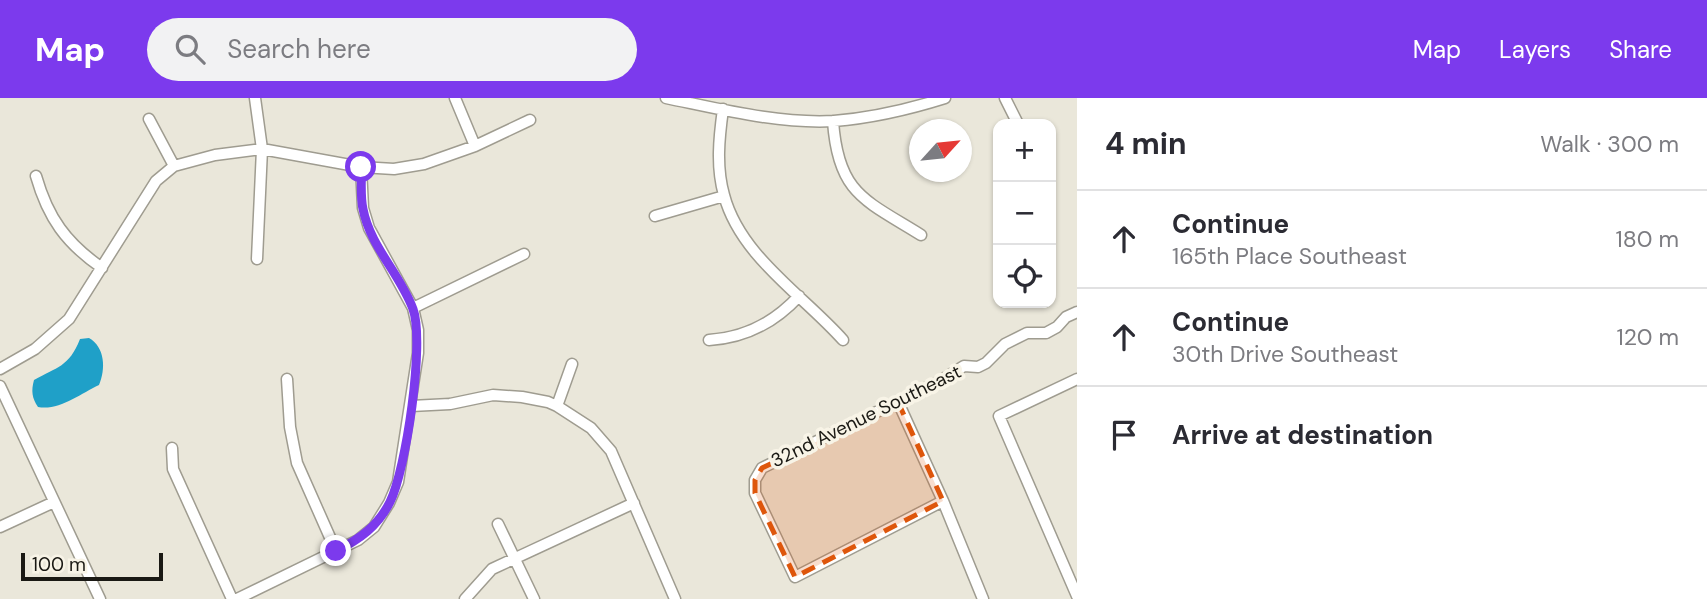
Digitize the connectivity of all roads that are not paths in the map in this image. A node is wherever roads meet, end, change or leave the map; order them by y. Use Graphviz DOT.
graph roads {
  1 [pos="255,98"];
  2 [pos="455,98"];
  3 [pos="666,98"];
  4 [pos="946,98"];
  5 [pos="1004,98"];
  6 [pos="723,109"];
  7 [pos="149,119"];
  8 [pos="1015,119"];
  9 [pos="530,120"];
  10 [pos="833,121"];
  11 [pos="475,146"];
  12 [pos="262,149"];
  13 [pos="174,166"];
  14 [pos="361,167"];
  15 [pos="36,176"];
  16 [pos="724,196"];
  17 [pos="655,216"];
  18 [pos="921,236"];
  19 [pos="524,254"];
  20 [pos="257,258"];
  21 [pos="102,268"];
  22 [pos="799,296"];
  23 [pos="413,308"];
  24 [pos="1077,312"];
  25 [pos="709,340"];
  26 [pos="843,340"];
  27 [pos="572,364"];
  28 [pos="0,369"];
  29 [pos="287,379"];
  30 [pos="1077,379"];
  31 [pos="0,386"];
  32 [pos="898,402"];
  33 [pos="411,406"];
  34 [pos="557,407"];
  35 [pos="173,448"];
  36 [pos="943,501"];
  37 [pos="54,502"];
  38 [pos="634,503"];
  39 [pos="498,524"];
  40 [pos="0,527"];
  41 [pos="336,551"];
  42 [pos="514,558"];
  43 [pos="1077,596"];
  44 [pos="100,599"];
  45 [pos="234,599"];
  46 [pos="465,599"];
  47 [pos="534,599"];
  48 [pos="675,599"];
  49 [pos="983,599"];
  1 -- 12 [label="street"];
  2 -- 11 [label="street"];
  3 -- 6 [label="street"];
  4 -- 10 [label="street"];
  5 -- 8 [label="street"];
  6 -- 10 [label="street"];
  6 -- 16 [label="street"];
  7 -- 13 [label="street"];
  9 -- 11 [label="street"];
  10 -- 18 [label="street"];
  11 -- 14 [label="street"];
  12 -- 13 [label="street"];
  12 -- 14 [label="street"];
  12 -- 20 [label="street"];
  13 -- 21 [label="street"];
  14 -- 23 [label="street"];
  15 -- 21 [label="street"];
  16 -- 17 [label="street"];
  16 -- 22 [label="street"];
  19 -- 23 [label="street"];
  21 -- 28 [label="street"];
  22 -- 25 [label="street"];
  22 -- 26 [label="street"];
  23 -- 33 [label="street"];
  24 -- 32 [label="street, 32nd Avenue Southeast"];
  27 -- 34 [label="street"];
  29 -- 41 [label="street"];
  30 -- 43 [label="street"];
  31 -- 37 [label="street"];
  32 -- 36 [label="street"];
  32 -- 36 [label="street, 32nd Avenue Southeast"];
  33 -- 34 [label="street"];
  33 -- 41 [label="street"];
  34 -- 38 [label="street"];
  35 -- 45 [label="street"];
  36 -- 49 [label="street"];
  37 -- 40 [label="street"];
  37 -- 44 [label="street"];
  38 -- 42 [label="street"];
  38 -- 48 [label="street"];
  39 -- 42 [label="street"];
  41 -- 45 [label="street"];
  42 -- 46 [label="street"];
  42 -- 47 [label="street"];
}
